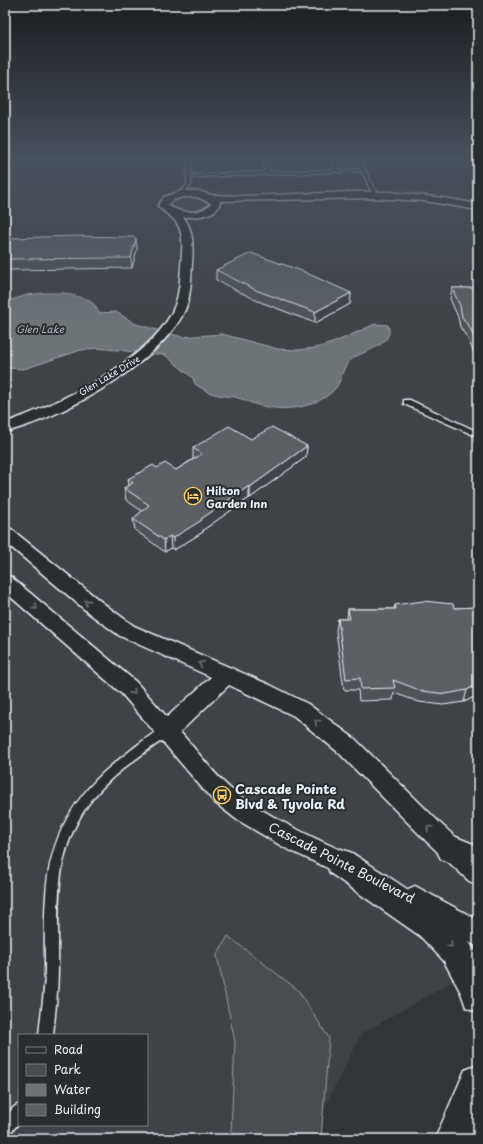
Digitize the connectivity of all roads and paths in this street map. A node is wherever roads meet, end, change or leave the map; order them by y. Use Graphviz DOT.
graph roads {
  1 [pos="174,214"];
  2 [pos="205,214"];
  3 [pos="193,230"];
  4 [pos="407,402"];
  5 [pos="23,422"];
  6 [pos="5,428"];
  7 [pos="478,435"];
  8 [pos="5,436"];
  9 [pos="8,541"];
  10 [pos="5,582"];
  11 [pos="226,675"];
  12 [pos="166,732"];
  13 [pos="451,849"];
  14 [pos="478,860"];
  15 [pos="341,863"];
  16 [pos="478,873"];
  17 [pos="478,934"];
  18 [pos="478,995"];
  19 [pos="46,1034"];
  20 [pos="478,1083"];
  21 [pos="18,1113"];
  22 [pos="5,1128"];
  23 [pos="454,1139"];
  1 -- 3 [label="street, Glen Lake Drive"];
  2 -- 3 [label="street"];
  3 -- 5 [label="street, Glen Lake Drive"];
  4 -- 7 [label="lane"];
  5 -- 6 [label="street, Glen Lake Drive"];
  5 -- 8 [label="street, Glen Lake Drive"];
  11 -- 9 [label="street, one-way"];
  10 -- 12 [label="street, Cascade Pointe Boulevard, one-way"];
  11 -- 12 [label="street"];
  13 -- 11 [label="street, one-way"];
  12 -- 15 [label="street, Cascade Pointe Boulevard"];
  12 -- 19 [label="lane"];
  13 -- 14 [label="main road"];
  13 -- 16 [label="street"];
  15 -- 17 [label="street, Cascade Pointe Boulevard"];
  15 -- 18 [label="main road, one-way"];
  20 -- 23 [label="main road"];
  21 -- 22 [label="lane"];
}
